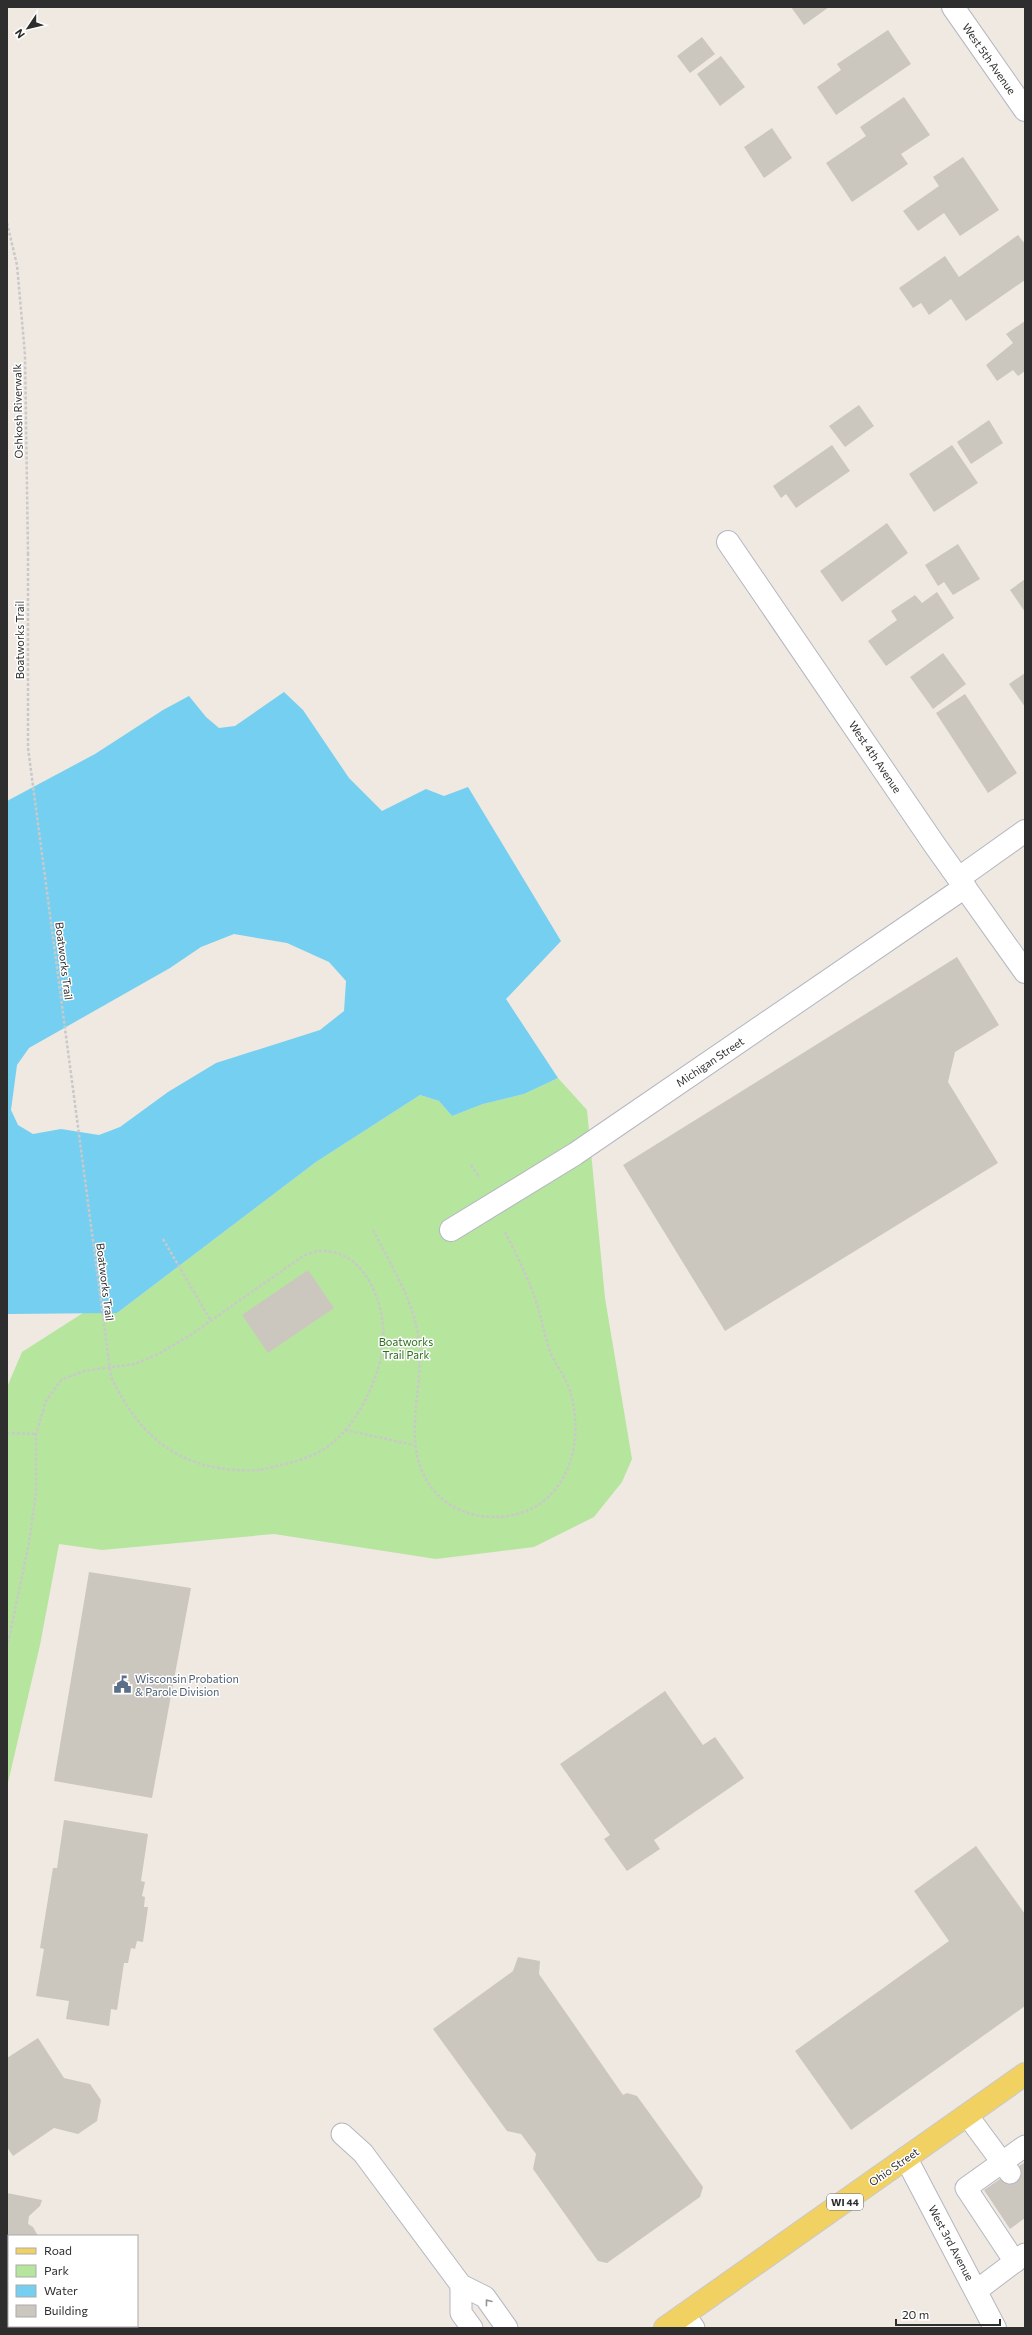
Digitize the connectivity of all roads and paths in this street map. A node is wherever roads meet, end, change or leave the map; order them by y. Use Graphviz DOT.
graph roads {
  1 [pos="953,7"];
  2 [pos="1025,110"];
  3 [pos="7,223"];
  4 [pos="728,542"];
  5 [pos="28,553"];
  6 [pos="1025,831"];
  7 [pos="962,883"];
  8 [pos="1025,972"];
  9 [pos="471,1165"];
  10 [pos="492,1204"];
  11 [pos="373,1230"];
  12 [pos="450,1230"];
  13 [pos="163,1239"];
  14 [pos="211,1321"];
  15 [pos="345,1430"];
  16 [pos="7,1433"];
  17 [pos="36,1434"];
  18 [pos="414,1445"];
  19 [pos="7,1648"];
  20 [pos="1025,2074"];
  21 [pos="967,2116"];
  22 [pos="342,2134"];
  23 [pos="1025,2146"];
  24 [pos="906,2158"];
  25 [pos="1006,2168"];
  26 [pos="1020,2258"];
  27 [pos="462,2285"];
  28 [pos="976,2291"];
  29 [pos="689,2321"];
  30 [pos="472,2328"];
  31 [pos="507,2328"];
  32 [pos="665,2328"];
  33 [pos="996,2328"];
  1 -- 2 [label="street, West 5th Avenue"];
  3 -- 5 [label="path, Oshkosh Riverwalk"];
  4 -- 7 [label="street, West 4th Avenue"];
  5 -- 15 [label="path, Boatworks Trail, bridge"];
  6 -- 7 [label="street, Michigan Street"];
  7 -- 8 [label="street, West 4th Avenue"];
  7 -- 10 [label="street, Michigan Street"];
  9 -- 10 [label="path"];
  10 -- 12 [label="street, Michigan Street"];
  10 -- 18 [label="path"];
  11 -- 18 [label="path"];
  13 -- 14 [label="path"];
  14 -- 15 [label="path, Boatworks Trail"];
  14 -- 17 [label="path, Boatworks Trail"];
  15 -- 18 [label="path"];
  16 -- 17 [label="path"];
  17 -- 19 [label="path, Boatworks Trail"];
  20 -- 21 [label="main road, Ohio Street / WI 44"];
  21 -- 24 [label="main road, Ohio Street / WI 44"];
  21 -- 25 [label="lane"];
  22 -- 27 [label="lane"];
  23 -- 25 [label="lane"];
  24 -- 28 [label="street, West 3rd Avenue"];
  24 -- 29 [label="main road, Ohio Street / WI 44"];
  25 -- 26 [label="lane"];
  26 -- 28 [label="lane"];
  27 -- 30 [label="lane"];
  31 -- 27 [label="lane, one-way"];
  28 -- 33 [label="street, West 3rd Avenue"];
  29 -- 32 [label="main road, Ohio Street / WI 44"];
}
